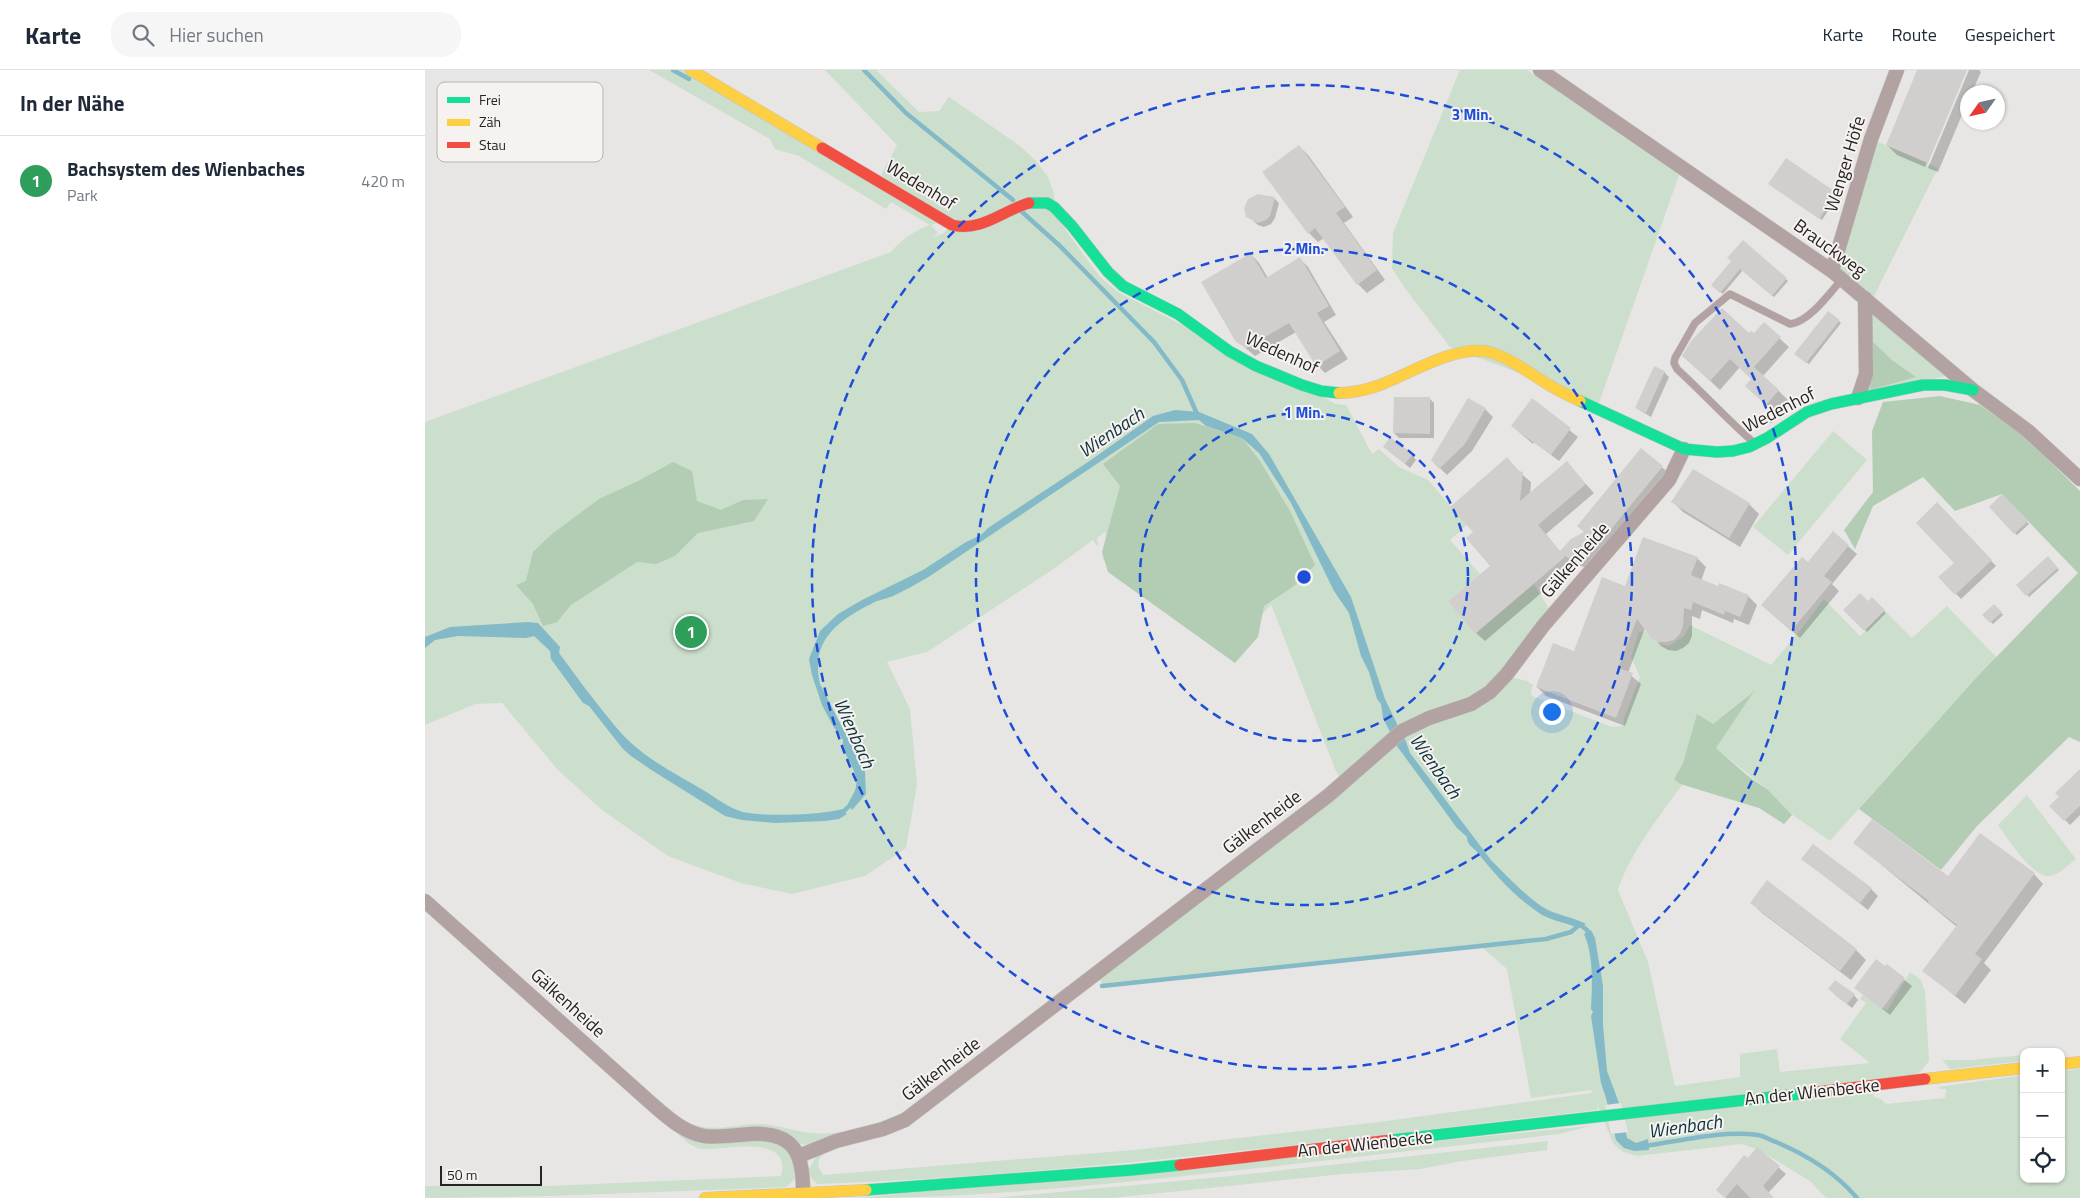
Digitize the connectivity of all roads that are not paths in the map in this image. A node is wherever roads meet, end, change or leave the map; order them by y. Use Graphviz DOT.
graph roads {
  1 [pos="691,70"];
  2 [pos="1540,70"];
  3 [pos="1897,70"];
  4 [pos="1837,275"];
  5 [pos="1865,298"];
  6 [pos="1973,390"];
  7 [pos="1858,398"];
  8 [pos="1755,444"];
  9 [pos="1684,449"];
  10 [pos="2080,479"];
  11 [pos="425,901"];
  12 [pos="2080,1062"];
  13 [pos="2065,1064"];
  14 [pos="2020,1068"];
  15 [pos="799,1156"];
  16 [pos="803,1196"];
  17 [pos="705,1198"];
  1 -- 9 [label="street, Wedenhof"];
  2 -- 4 [label="street, Brauckweg"];
  3 -- 4 [label="street, Wenger Höfe"];
  4 -- 5 [label="street, Brauckweg"];
  4 -- 8 [label="lane"];
  5 -- 6 [label="street, Brauckweg"];
  5 -- 7 [label="street"];
  6 -- 7 [label="street, Wedenhof"];
  6 -- 10 [label="street, Brauckweg"];
  7 -- 8 [label="street, Wedenhof"];
  8 -- 9 [label="street, Wedenhof"];
  9 -- 15 [label="street, Gälkenheide"];
  11 -- 15 [label="street, Gälkenheide"];
  12 -- 13 [label="street"];
  14 -- 16 [label="street, An der Wienbecke"];
  15 -- 16 [label="street"];
  16 -- 17 [label="street, An der Wienbecke"];
}
